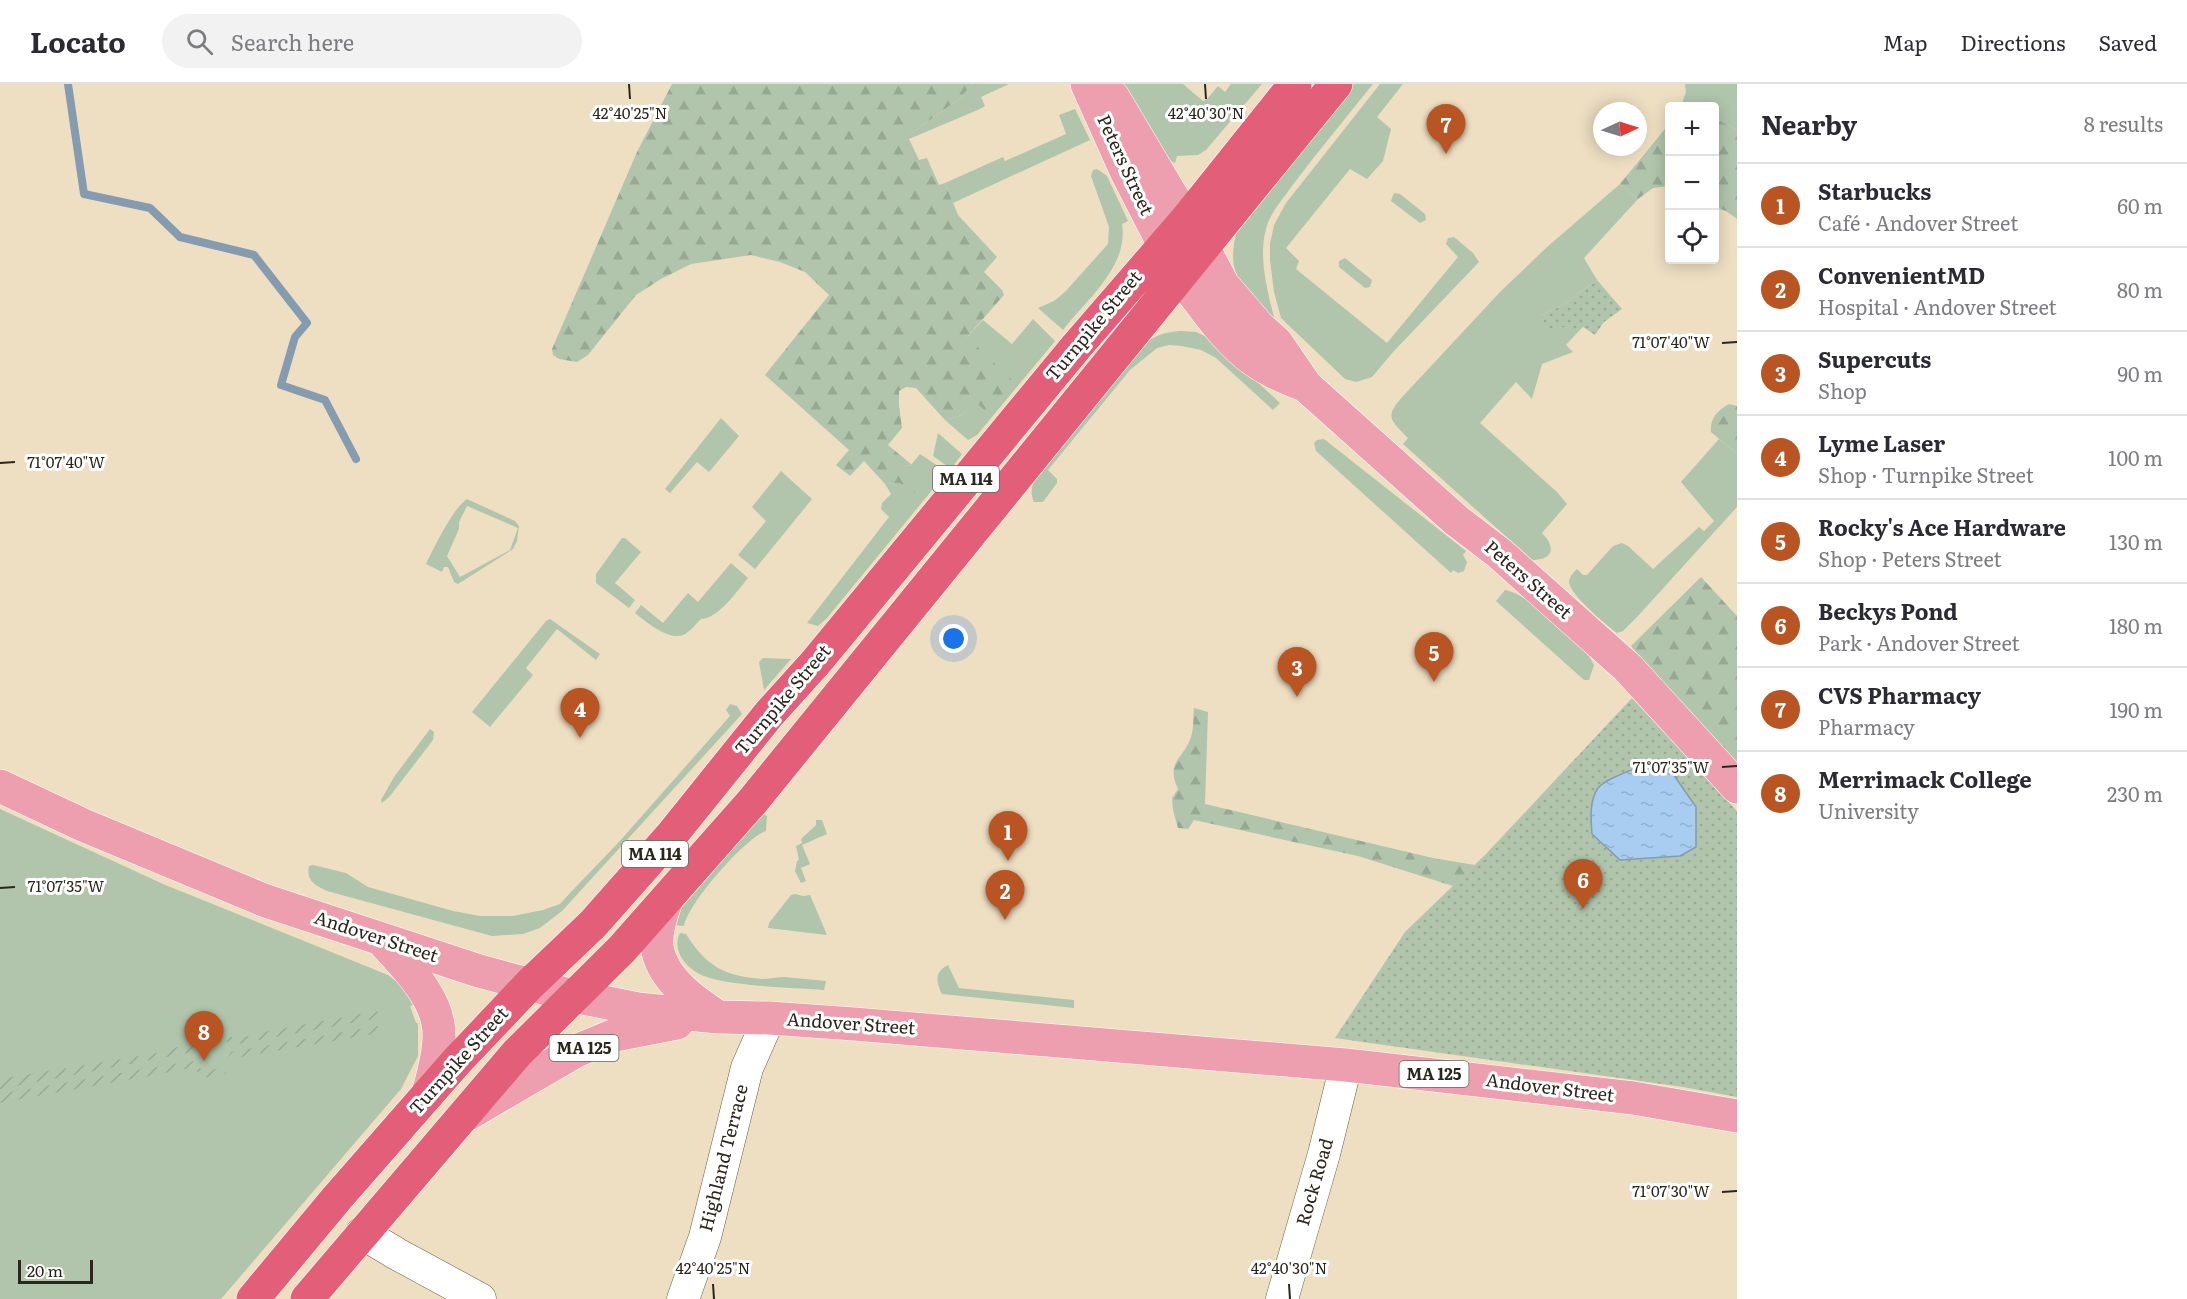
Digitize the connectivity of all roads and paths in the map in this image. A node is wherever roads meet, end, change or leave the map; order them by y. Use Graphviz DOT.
graph roads {
  1 [pos="1087,84"];
  2 [pos="1105,84"];
  3 [pos="1295,84"];
  4 [pos="1336,84"];
  5 [pos="1186,220"];
  6 [pos="1164,245"];
  7 [pos="1204,249"];
  8 [pos="1180,275"];
  9 [pos="1306,386"];
  10 [pos="0,786"];
  11 [pos="1737,787"];
  12 [pos="666,901"];
  13 [pos="381,939"];
  14 [pos="530,984"];
  15 [pos="573,996"];
  16 [pos="718,1017"];
  17 [pos="769,1018"];
  18 [pos="1346,1065"];
  19 [pos="428,1094"];
  20 [pos="463,1116"];
  21 [pos="1737,1116"];
  22 [pos="362,1233"];
  23 [pos="253,1299"];
  24 [pos="307,1299"];
  25 [pos="480,1299"];
  26 [pos="683,1299"];
  27 [pos="1282,1299"];
  1 -- 6 [label="main road, Peters Street"];
  2 -- 5 [label="main road, Peters Street"];
  3 -- 5 [label="highway, Turnpike Street / MA 114"];
  4 -- 7 [label="highway, Turnpike Street / MA 114"];
  5 -- 6 [label="highway, Turnpike Street / MA 114"];
  5 -- 7 [label="highway"];
  6 -- 8 [label="highway"];
  6 -- 14 [label="highway, Turnpike Street / MA 114"];
  7 -- 8 [label="highway, Turnpike Street / MA 114"];
  7 -- 9 [label="main road, Peters Street"];
  8 -- 9 [label="main road, Peters Street"];
  8 -- 12 [label="highway, Turnpike Street / MA 114"];
  9 -- 11 [label="main road, Peters Street"];
  10 -- 13 [label="main road, Andover Street"];
  12 -- 15 [label="highway, Turnpike Street / MA 114"];
  12 -- 16 [label="main road"];
  13 -- 14 [label="main road, Andover Street"];
  13 -- 19 [label="main road"];
  14 -- 15 [label="main road, Andover Street / MA 125"];
  14 -- 19 [label="highway, Turnpike Street / MA 114"];
  15 -- 16 [label="main road, Andover Street / MA 125"];
  15 -- 20 [label="highway, Turnpike Street / MA 114"];
  16 -- 17 [label="main road, Andover Street / MA 125"];
  16 -- 20 [label="main road, MA 125"];
  17 -- 18 [label="main road, Andover Street / MA 125"];
  17 -- 26 [label="street, Highland Terrace"];
  18 -- 21 [label="main road, Andover Street / MA 125"];
  18 -- 27 [label="street, Rock Road"];
  19 -- 23 [label="highway, Turnpike Street / MA 114"];
  20 -- 22 [label="highway, Turnpike Street / MA 114"];
  22 -- 24 [label="highway, Turnpike Street / MA 114"];
  22 -- 25 [label="street"];
}
